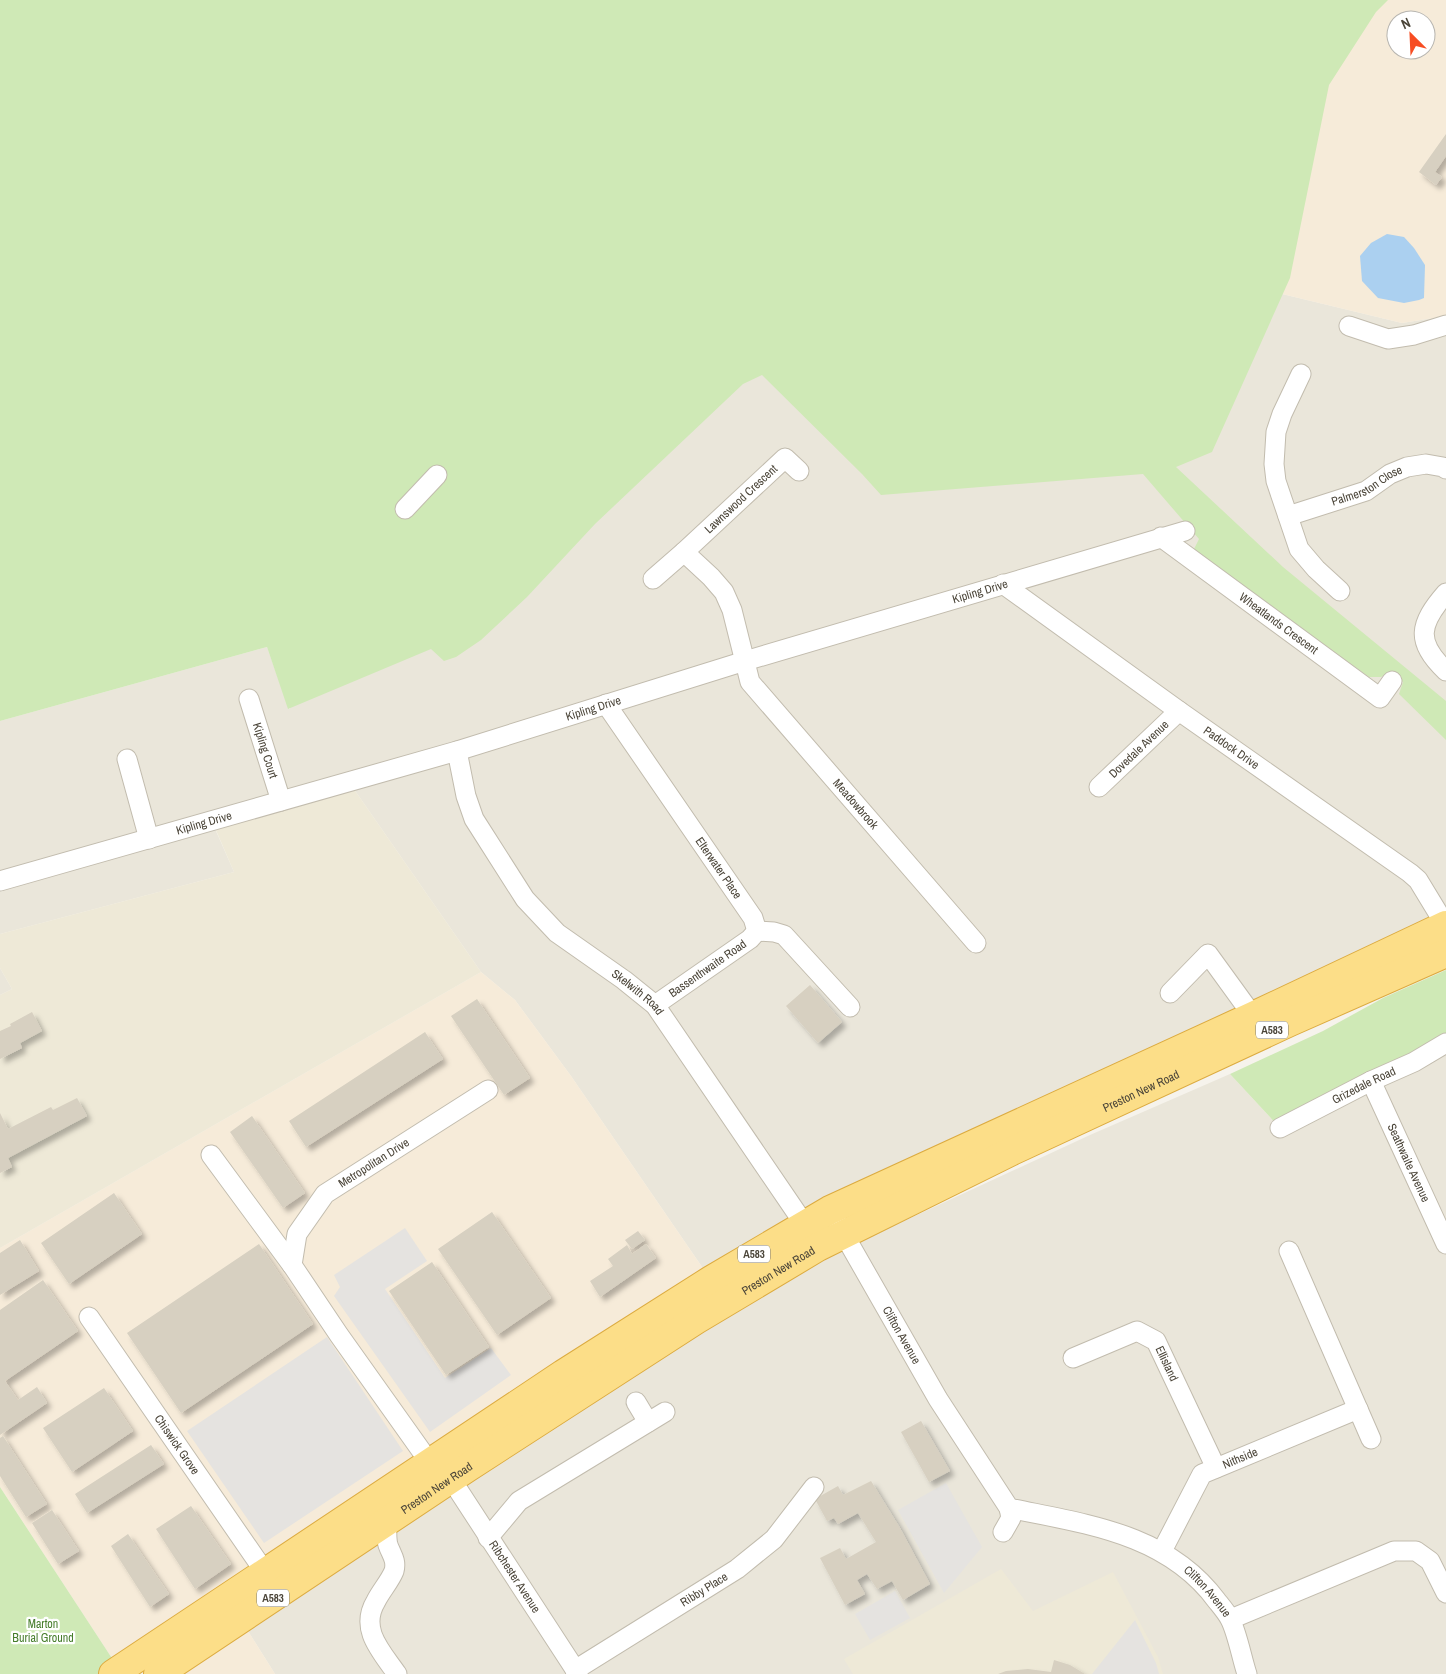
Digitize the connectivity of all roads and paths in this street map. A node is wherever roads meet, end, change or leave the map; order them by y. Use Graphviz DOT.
graph roads {
  1 [pos="1446,325"];
  2 [pos="1349,326"];
  3 [pos="1301,374"];
  4 [pos="1446,469"];
  5 [pos="799,471"];
  6 [pos="437,475"];
  7 [pos="405,509"];
  8 [pos="1288,516"];
  9 [pos="1185,531"];
  10 [pos="1161,537"];
  11 [pos="684,552"];
  12 [pos="655,571"];
  13 [pos="1003,584"];
  14 [pos="1340,591"];
  15 [pos="1446,593"];
  16 [pos="745,661"];
  17 [pos="1446,671"];
  18 [pos="1392,681"];
  19 [pos="249,699"];
  20 [pos="606,704"];
  21 [pos="1179,711"];
  22 [pos="456,751"];
  23 [pos="127,758"];
  24 [pos="1099,787"];
  25 [pos="281,801"];
  26 [pos="149,839"];
  27 [pos="0,882"];
  28 [pos="1446,925"];
  29 [pos="757,931"];
  30 [pos="976,943"];
  31 [pos="1446,953"];
  32 [pos="1170,993"];
  33 [pos="656,1005"];
  34 [pos="850,1007"];
  35 [pos="1253,1016"];
  36 [pos="1446,1043"];
  37 [pos="1371,1081"];
  38 [pos="488,1090"];
  39 [pos="1280,1128"];
  40 [pos="211,1155"];
  41 [pos="830,1210"];
  42 [pos="804,1224"];
  43 [pos="843,1234"];
  44 [pos="1446,1244"];
  45 [pos="818,1247"];
  46 [pos="1288,1250"];
  47 [pos="292,1265"];
  48 [pos="89,1316"];
  49 [pos="1073,1358"];
  50 [pos="636,1402"];
  51 [pos="1358,1409"];
  52 [pos="665,1412"];
  53 [pos="648,1422"];
  54 [pos="1371,1439"];
  55 [pos="430,1462"];
  56 [pos="1216,1468"];
  57 [pos="451,1479"];
  58 [pos="814,1488"];
  59 [pos="1009,1508"];
  60 [pos="371,1523"];
  61 [pos="1003,1532"];
  62 [pos="488,1538"];
  63 [pos="1162,1551"];
  64 [pos="272,1584"];
  65 [pos="1444,1585"];
  66 [pos="1230,1619"];
  67 [pos="151,1668"];
  68 [pos="577,1672"];
  69 [pos="113,1674"];
  70 [pos="397,1674"];
  71 [pos="1247,1674"];
  1 -- 2 [label="street"];
  3 -- 8 [label="street"];
  4 -- 8 [label="street, Palmerston Close"];
  5 -- 11 [label="street, Lawnswood Crescent"];
  6 -- 7 [label="street"];
  8 -- 14 [label="street"];
  9 -- 10 [label="street, Kipling Drive"];
  10 -- 13 [label="street, Kipling Drive"];
  10 -- 18 [label="street, Wheatlands Crescent"];
  11 -- 12 [label="street, Lawnswood Crescent"];
  11 -- 16 [label="street"];
  13 -- 16 [label="street, Kipling Drive"];
  13 -- 21 [label="street, Paddock Drive"];
  15 -- 17 [label="street"];
  16 -- 20 [label="street, Kipling Drive"];
  16 -- 30 [label="street, Meadowbrook"];
  19 -- 25 [label="street, Kipling Court"];
  20 -- 22 [label="street, Kipling Drive"];
  20 -- 29 [label="street, Elterwater Place"];
  21 -- 24 [label="street, Dovedale Avenue"];
  21 -- 28 [label="street, Paddock Drive"];
  22 -- 25 [label="street, Kipling Drive"];
  22 -- 33 [label="street, Skelwith Road"];
  23 -- 26 [label="street"];
  25 -- 26 [label="street, Kipling Drive"];
  26 -- 27 [label="street, Kipling Drive"];
  28 -- 35 [label="highway, Preston New Road / A583"];
  29 -- 33 [label="street, Bassenthwaite Road"];
  29 -- 34 [label="street"];
  31 -- 43 [label="highway, Preston New Road / A583"];
  32 -- 35 [label="street"];
  33 -- 42 [label="street, Skelwith Road"];
  35 -- 41 [label="highway, Preston New Road / A583"];
  36 -- 37 [label="street, Grizedale Road"];
  37 -- 39 [label="street, Grizedale Road"];
  37 -- 44 [label="street, Seathwaite Avenue"];
  38 -- 47 [label="street, Metropolitan Drive"];
  40 -- 47 [label="street"];
  41 -- 42 [label="highway, Preston New Road / A583"];
  41 -- 43 [label="street, Clifton Avenue"];
  42 -- 45 [label="street, Skelwith Road"];
  42 -- 55 [label="highway, Preston New Road / A583"];
  43 -- 45 [label="highway, Preston New Road / A583"];
  43 -- 59 [label="street, Clifton Avenue"];
  45 -- 57 [label="highway, Preston New Road / A583"];
  46 -- 51 [label="street"];
  47 -- 55 [label="street"];
  48 -- 64 [label="street, Chiswick Grove"];
  49 -- 56 [label="street, Ellisland"];
  50 -- 53 [label="street"];
  51 -- 54 [label="street"];
  51 -- 56 [label="street, Nithside"];
  52 -- 53 [label="street"];
  53 -- 62 [label="street"];
  55 -- 57 [label="street, Ribchester Avenue"];
  55 -- 60 [label="highway, Preston New Road / A583"];
  56 -- 63 [label="street, Nithside"];
  57 -- 60 [label="highway, Preston New Road / A583"];
  57 -- 62 [label="street, Ribchester Avenue"];
  58 -- 68 [label="street, Ribby Place"];
  59 -- 61 [label="street"];
  59 -- 63 [label="street, Clifton Avenue"];
  60 -- 64 [label="highway, Preston New Road / A583"];
  60 -- 70 [label="street"];
  62 -- 68 [label="street, Ribchester Avenue"];
  63 -- 66 [label="street, Clifton Avenue"];
  64 -- 67 [label="highway, Preston New Road / A583"];
  65 -- 66 [label="street, Clifton Avenue"];
  66 -- 71 [label="street"];
  67 -- 69 [label="highway, Preston New Road / A583"];
}
